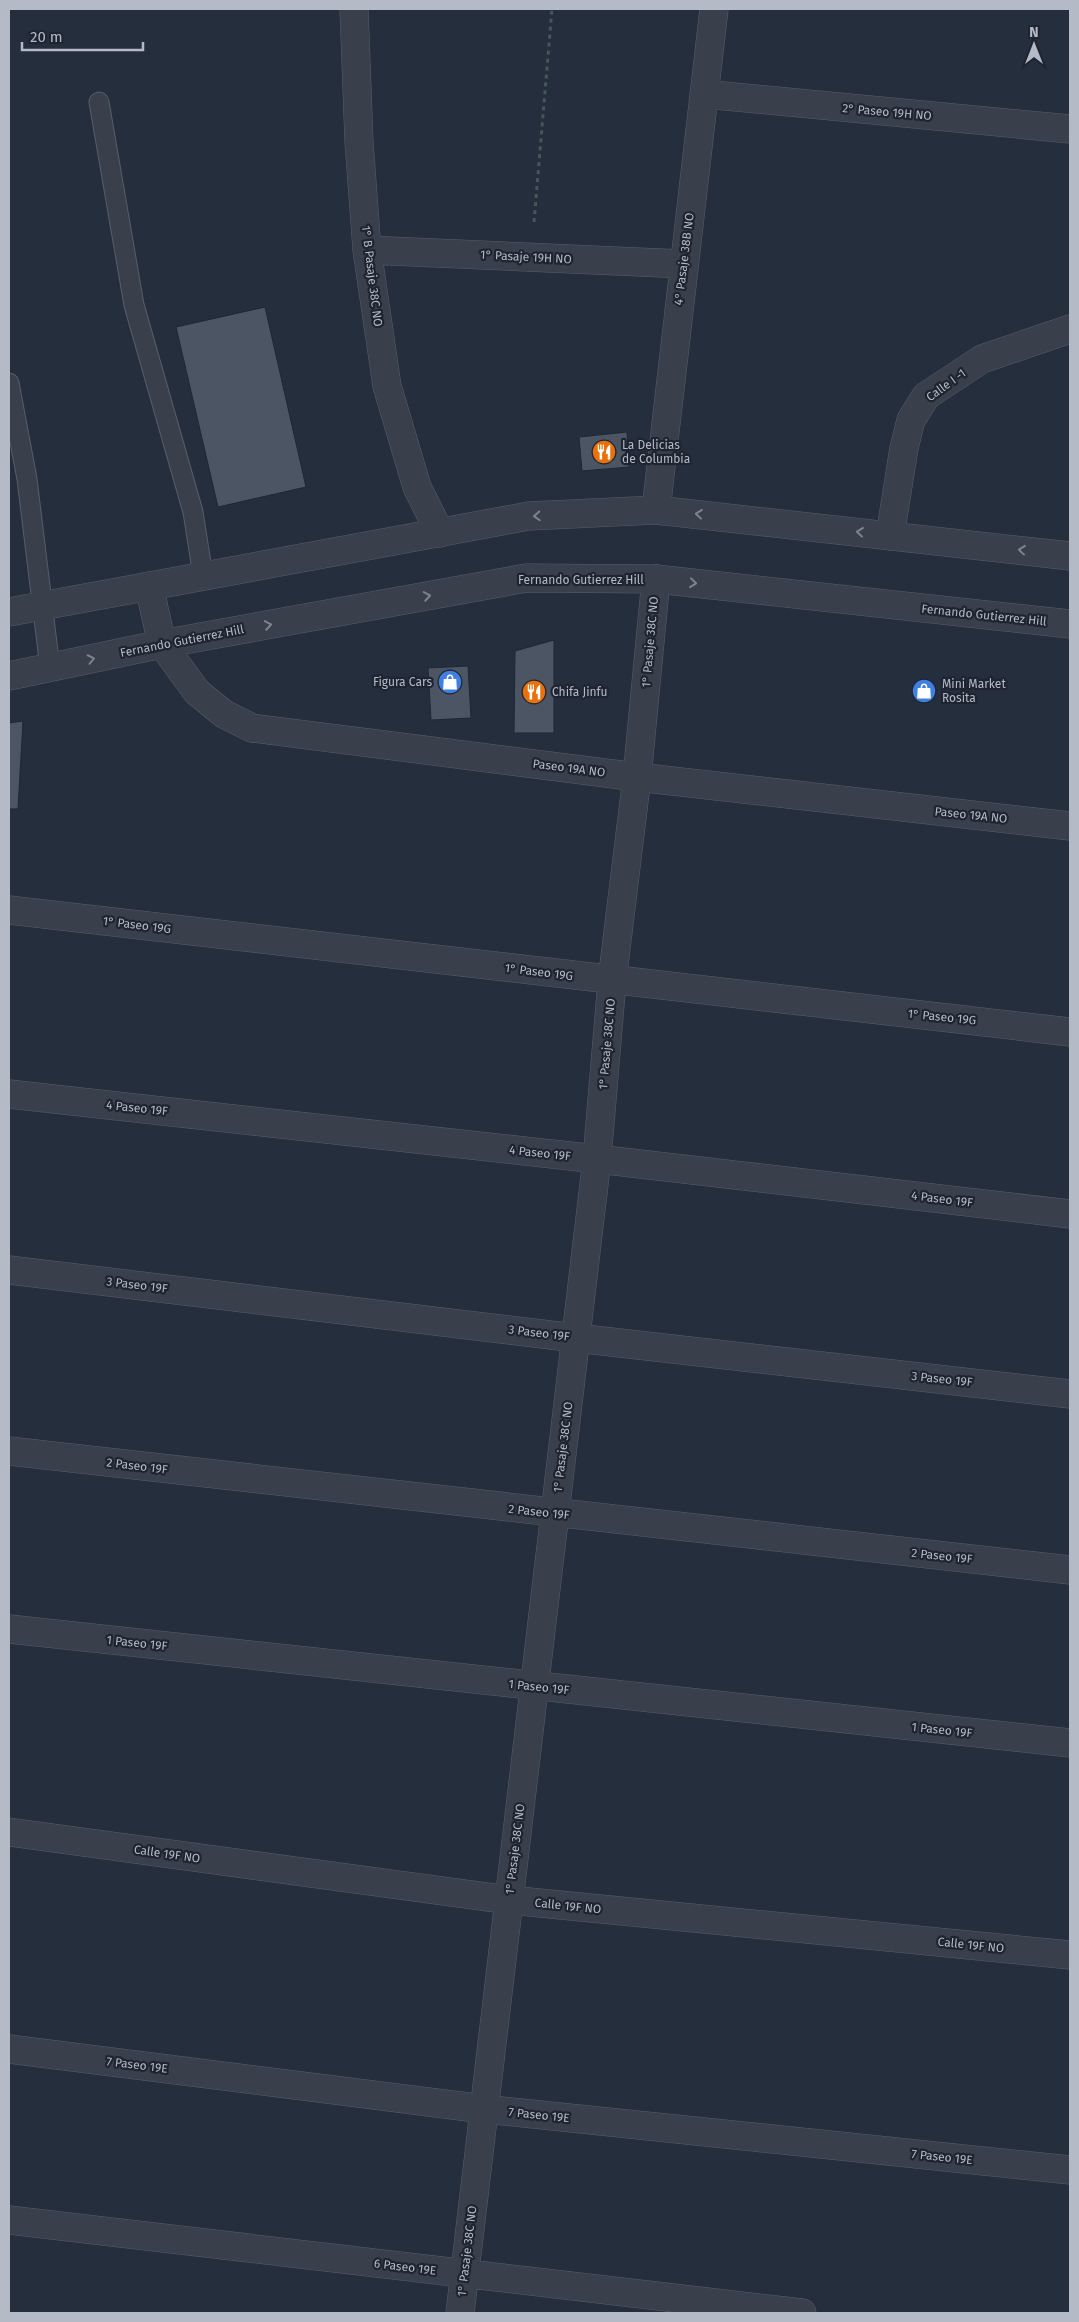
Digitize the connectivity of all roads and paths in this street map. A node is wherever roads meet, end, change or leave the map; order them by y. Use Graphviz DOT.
graph roads {
  1 [pos="354,9"];
  2 [pos="552,9"];
  3 [pos="714,9"];
  4 [pos="704,94"];
  5 [pos="99,102"];
  6 [pos="1070,129"];
  7 [pos="367,250"];
  8 [pos="531,257"];
  9 [pos="684,264"];
  10 [pos="1070,329"];
  11 [pos="9,383"];
  12 [pos="12,429"];
  13 [pos="656,510"];
  14 [pos="440,533"];
  15 [pos="890,536"];
  16 [pos="1070,556"];
  17 [pos="203,576"];
  18 [pos="656,579"];
  19 [pos="149,586"];
  20 [pos="42,605"];
  21 [pos="9,612"];
  22 [pos="1070,624"];
  23 [pos="162,644"];
  24 [pos="50,668"];
  25 [pos="9,676"];
  26 [pos="637,777"];
  27 [pos="1070,826"];
  28 [pos="9,910"];
  29 [pos="612,981"];
  30 [pos="1070,1032"];
  31 [pos="9,1094"];
  32 [pos="597,1159"];
  33 [pos="1070,1214"];
  34 [pos="9,1270"];
  35 [pos="576,1338"];
  36 [pos="1070,1394"];
  37 [pos="9,1451"];
  38 [pos="555,1514"];
  39 [pos="1070,1570"];
  40 [pos="9,1629"];
  41 [pos="534,1687"];
  42 [pos="1070,1743"];
  43 [pos="9,1832"];
  44 [pos="509,1900"];
  45 [pos="1070,1955"];
  46 [pos="9,2049"];
  47 [pos="484,2109"];
  48 [pos="1070,2170"];
  49 [pos="9,2220"];
  50 [pos="464,2274"];
  51 [pos="460,2313"];
  52 [pos="802,2313"];
  1 -- 7 [label="street, 1° B Pasaje 38C NO"];
  2 -- 8 [label="path"];
  3 -- 4 [label="street, 4° Pasaje 38B NO"];
  4 -- 6 [label="street, 2° Paseo 19H NO"];
  4 -- 9 [label="street, 4° Pasaje 38B NO"];
  5 -- 17 [label="lane"];
  7 -- 8 [label="street, 1° Pasaje 19H NO"];
  7 -- 14 [label="street, 1° B Pasaje 38C NO"];
  8 -- 9 [label="street, 1° Pasaje 19H NO"];
  9 -- 13 [label="street, 4° Pasaje 38B NO"];
  10 -- 15 [label="street, Calle I -1"];
  11 -- 12 [label="lane"];
  12 -- 20 [label="lane"];
  13 -- 14 [label="street, one-way"];
  15 -- 13 [label="street, one-way"];
  14 -- 17 [label="street"];
  16 -- 15 [label="street, one-way"];
  17 -- 19 [label="street"];
  18 -- 22 [label="street, Fernando Gutierrez Hill, one-way"];
  23 -- 18 [label="street, Fernando Gutierrez Hill, one-way"];
  18 -- 26 [label="street, 1° Pasaje 38C NO"];
  19 -- 20 [label="street"];
  19 -- 23 [label="street, Paseo 19A NO"];
  20 -- 21 [label="street"];
  20 -- 24 [label="lane"];
  24 -- 23 [label="street, Fernando Gutierrez Hill, one-way"];
  23 -- 26 [label="street, Paseo 19A NO"];
  24 -- 25 [label="street, Fernando Gutierrez Hill"];
  26 -- 27 [label="street, Paseo 19A NO"];
  26 -- 29 [label="street, 1° Pasaje 38C NO"];
  28 -- 29 [label="street, 1° Paseo 19G"];
  29 -- 30 [label="street, 1° Paseo 19G"];
  29 -- 32 [label="street, 1° Pasaje 38C NO"];
  31 -- 32 [label="street, 4 Paseo 19F"];
  32 -- 33 [label="street, 4 Paseo 19F"];
  32 -- 35 [label="street, 1° Pasaje 38C NO"];
  34 -- 35 [label="street, 3 Paseo 19F"];
  35 -- 36 [label="street, 3 Paseo 19F"];
  35 -- 38 [label="street, 1° Pasaje 38C NO"];
  37 -- 38 [label="street, 2 Paseo 19F"];
  38 -- 39 [label="street, 2 Paseo 19F"];
  38 -- 41 [label="street, 1° Pasaje 38C NO"];
  40 -- 41 [label="street, 1 Paseo 19F"];
  41 -- 42 [label="street, 1 Paseo 19F"];
  41 -- 44 [label="street, 1° Pasaje 38C NO"];
  43 -- 44 [label="street, Calle 19F NO"];
  44 -- 45 [label="street, Calle 19F NO"];
  44 -- 47 [label="street, 1° Pasaje 38C NO"];
  46 -- 47 [label="street, 7 Paseo 19E"];
  47 -- 48 [label="street, 7 Paseo 19E"];
  47 -- 50 [label="street, 1° Pasaje 38C NO"];
  49 -- 50 [label="street, 6 Paseo 19E"];
  50 -- 51 [label="street, 1° Pasaje 38C NO"];
  50 -- 52 [label="street, 6 Paseo 19E"];
}
